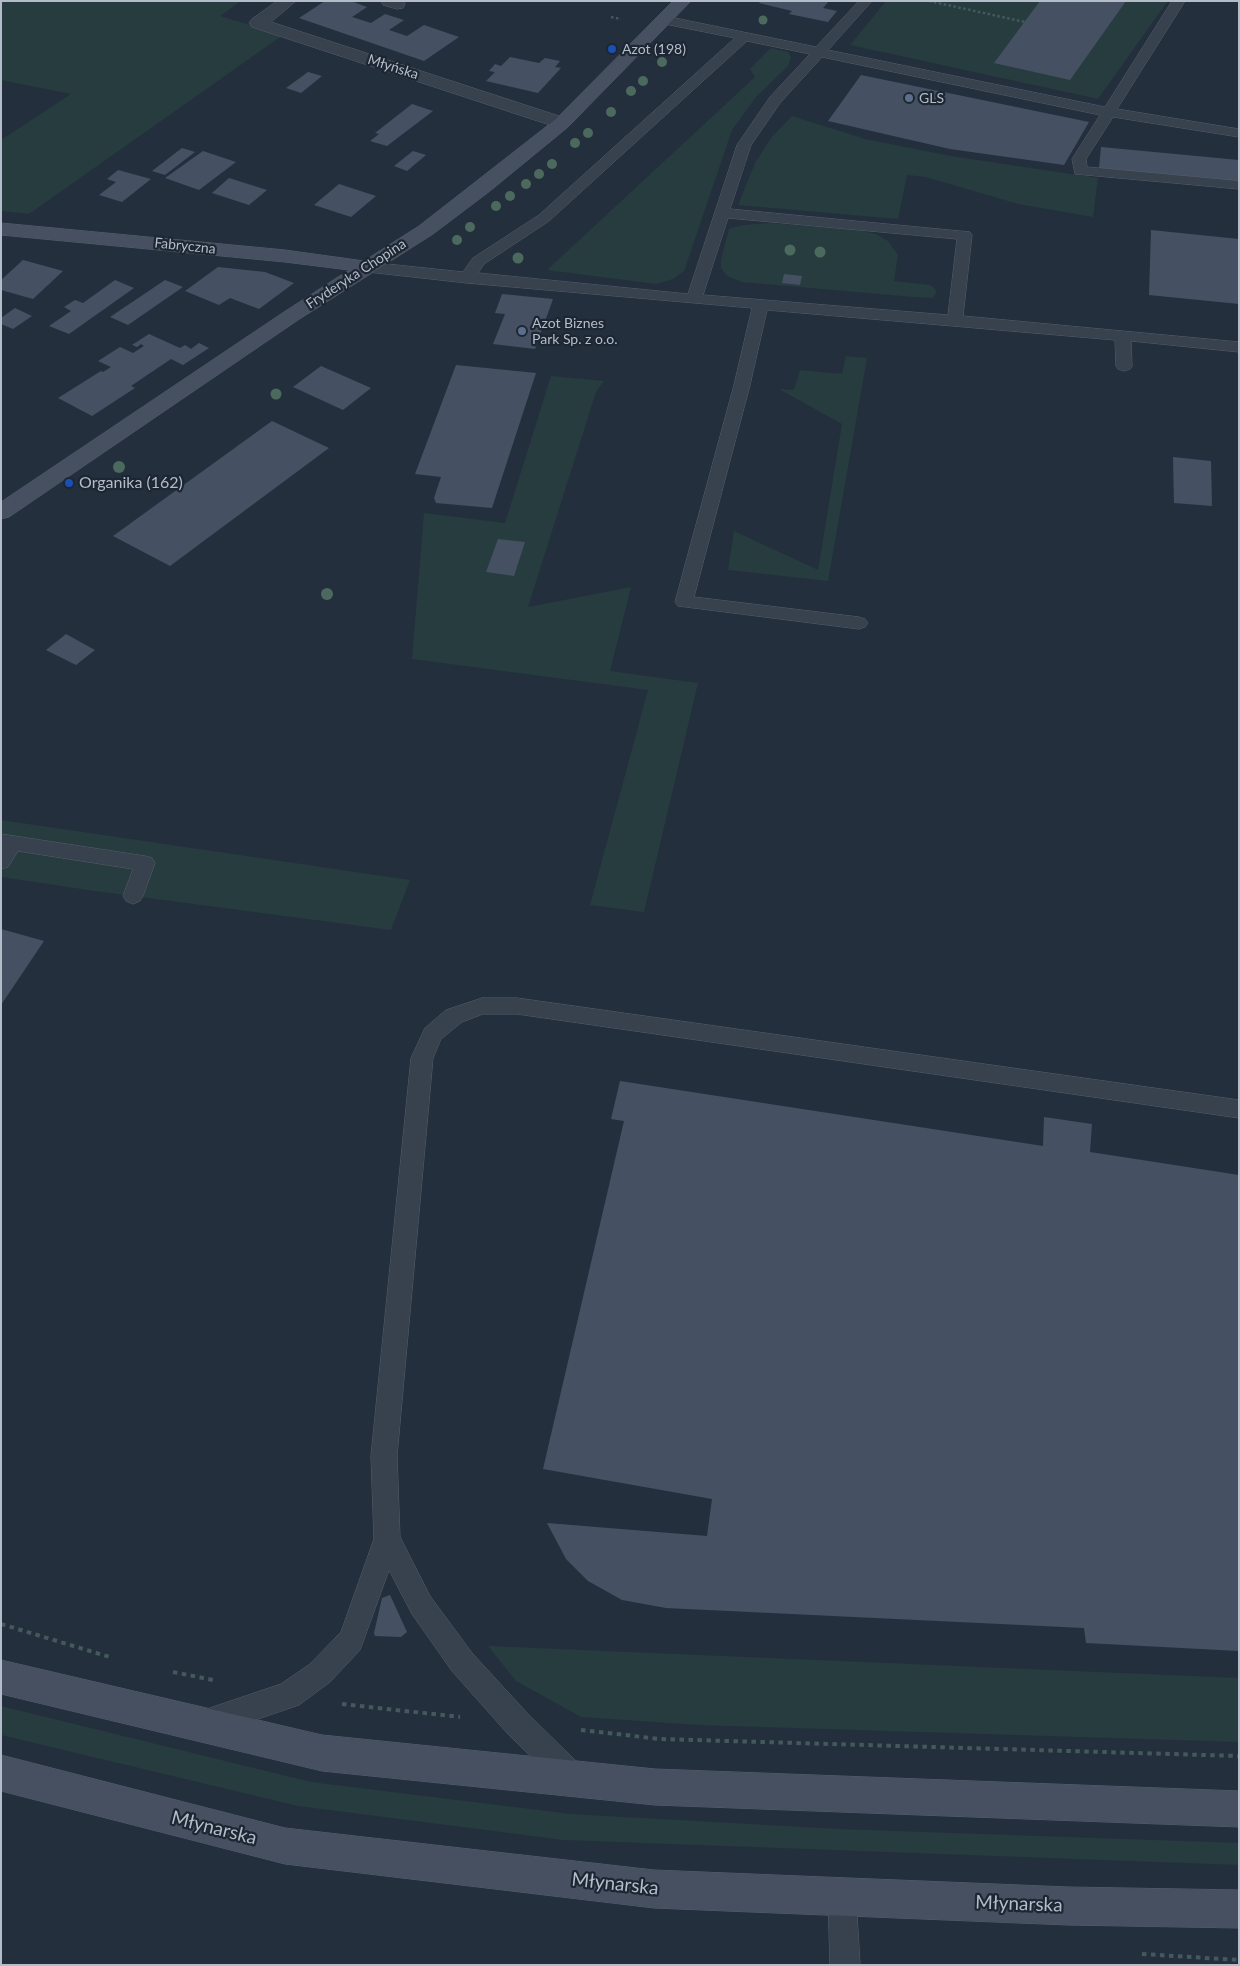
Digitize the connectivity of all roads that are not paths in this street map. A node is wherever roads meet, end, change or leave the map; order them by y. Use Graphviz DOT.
graph roads {
  1 [pos="288,1"];
  2 [pos="683,1"];
  3 [pos="866,1"];
  4 [pos="1179,1"];
  5 [pos="664,20"];
  6 [pos="745,36"];
  7 [pos="819,52"];
  8 [pos="1108,112"];
  9 [pos="562,123"];
  10 [pos="1239,133"];
  11 [pos="1239,186"];
  12 [pos="721,213"];
  13 [pos="1,229"];
  14 [pos="368,267"];
  15 [pos="467,278"];
  16 [pos="694,299"];
  17 [pos="761,304"];
  18 [pos="955,320"];
  19 [pos="1123,336"];
  20 [pos="1239,347"];
  21 [pos="1124,366"];
  22 [pos="1,512"];
  23 [pos="859,622"];
  24 [pos="7,842"];
  25 [pos="1,862"];
  26 [pos="133,896"];
  27 [pos="1239,1109"];
  28 [pos="387,1539"];
  29 [pos="1,1677"];
  30 [pos="200,1724"];
  31 [pos="1,1773"];
  32 [pos="573,1778"];
  33 [pos="1239,1809"];
  34 [pos="842,1897"];
  35 [pos="1239,1909"];
  36 [pos="845,1965"];
  1 -- 9 [label="street, Młyńska"];
  2 -- 5 [label="main road, Fryderyka Chopina"];
  3 -- 7 [label="lane"];
  4 -- 8 [label="lane"];
  5 -- 6 [label="lane"];
  5 -- 9 [label="main road, Fryderyka Chopina"];
  6 -- 7 [label="lane"];
  6 -- 15 [label="lane"];
  7 -- 8 [label="lane"];
  7 -- 12 [label="lane"];
  8 -- 10 [label="lane"];
  8 -- 11 [label="lane"];
  9 -- 14 [label="main road, Fryderyka Chopina"];
  12 -- 16 [label="lane"];
  12 -- 18 [label="lane"];
  13 -- 14 [label="main road, Fabryczna"];
  14 -- 15 [label="lane"];
  14 -- 22 [label="main road, Fryderyka Chopina"];
  15 -- 16 [label="lane"];
  16 -- 17 [label="lane"];
  17 -- 18 [label="lane"];
  17 -- 23 [label="lane"];
  18 -- 19 [label="lane"];
  19 -- 20 [label="lane"];
  19 -- 21 [label="lane"];
  24 -- 25 [label="lane"];
  24 -- 26 [label="lane"];
  27 -- 28 [label="lane"];
  28 -- 30 [label="lane"];
  28 -- 32 [label="lane"];
  29 -- 30 [label="main road"];
  30 -- 32 [label="main road"];
  31 -- 34 [label="main road, Młynarska"];
  32 -- 33 [label="main road"];
  34 -- 35 [label="main road, Młynarska"];
  34 -- 36 [label="lane"];
}
